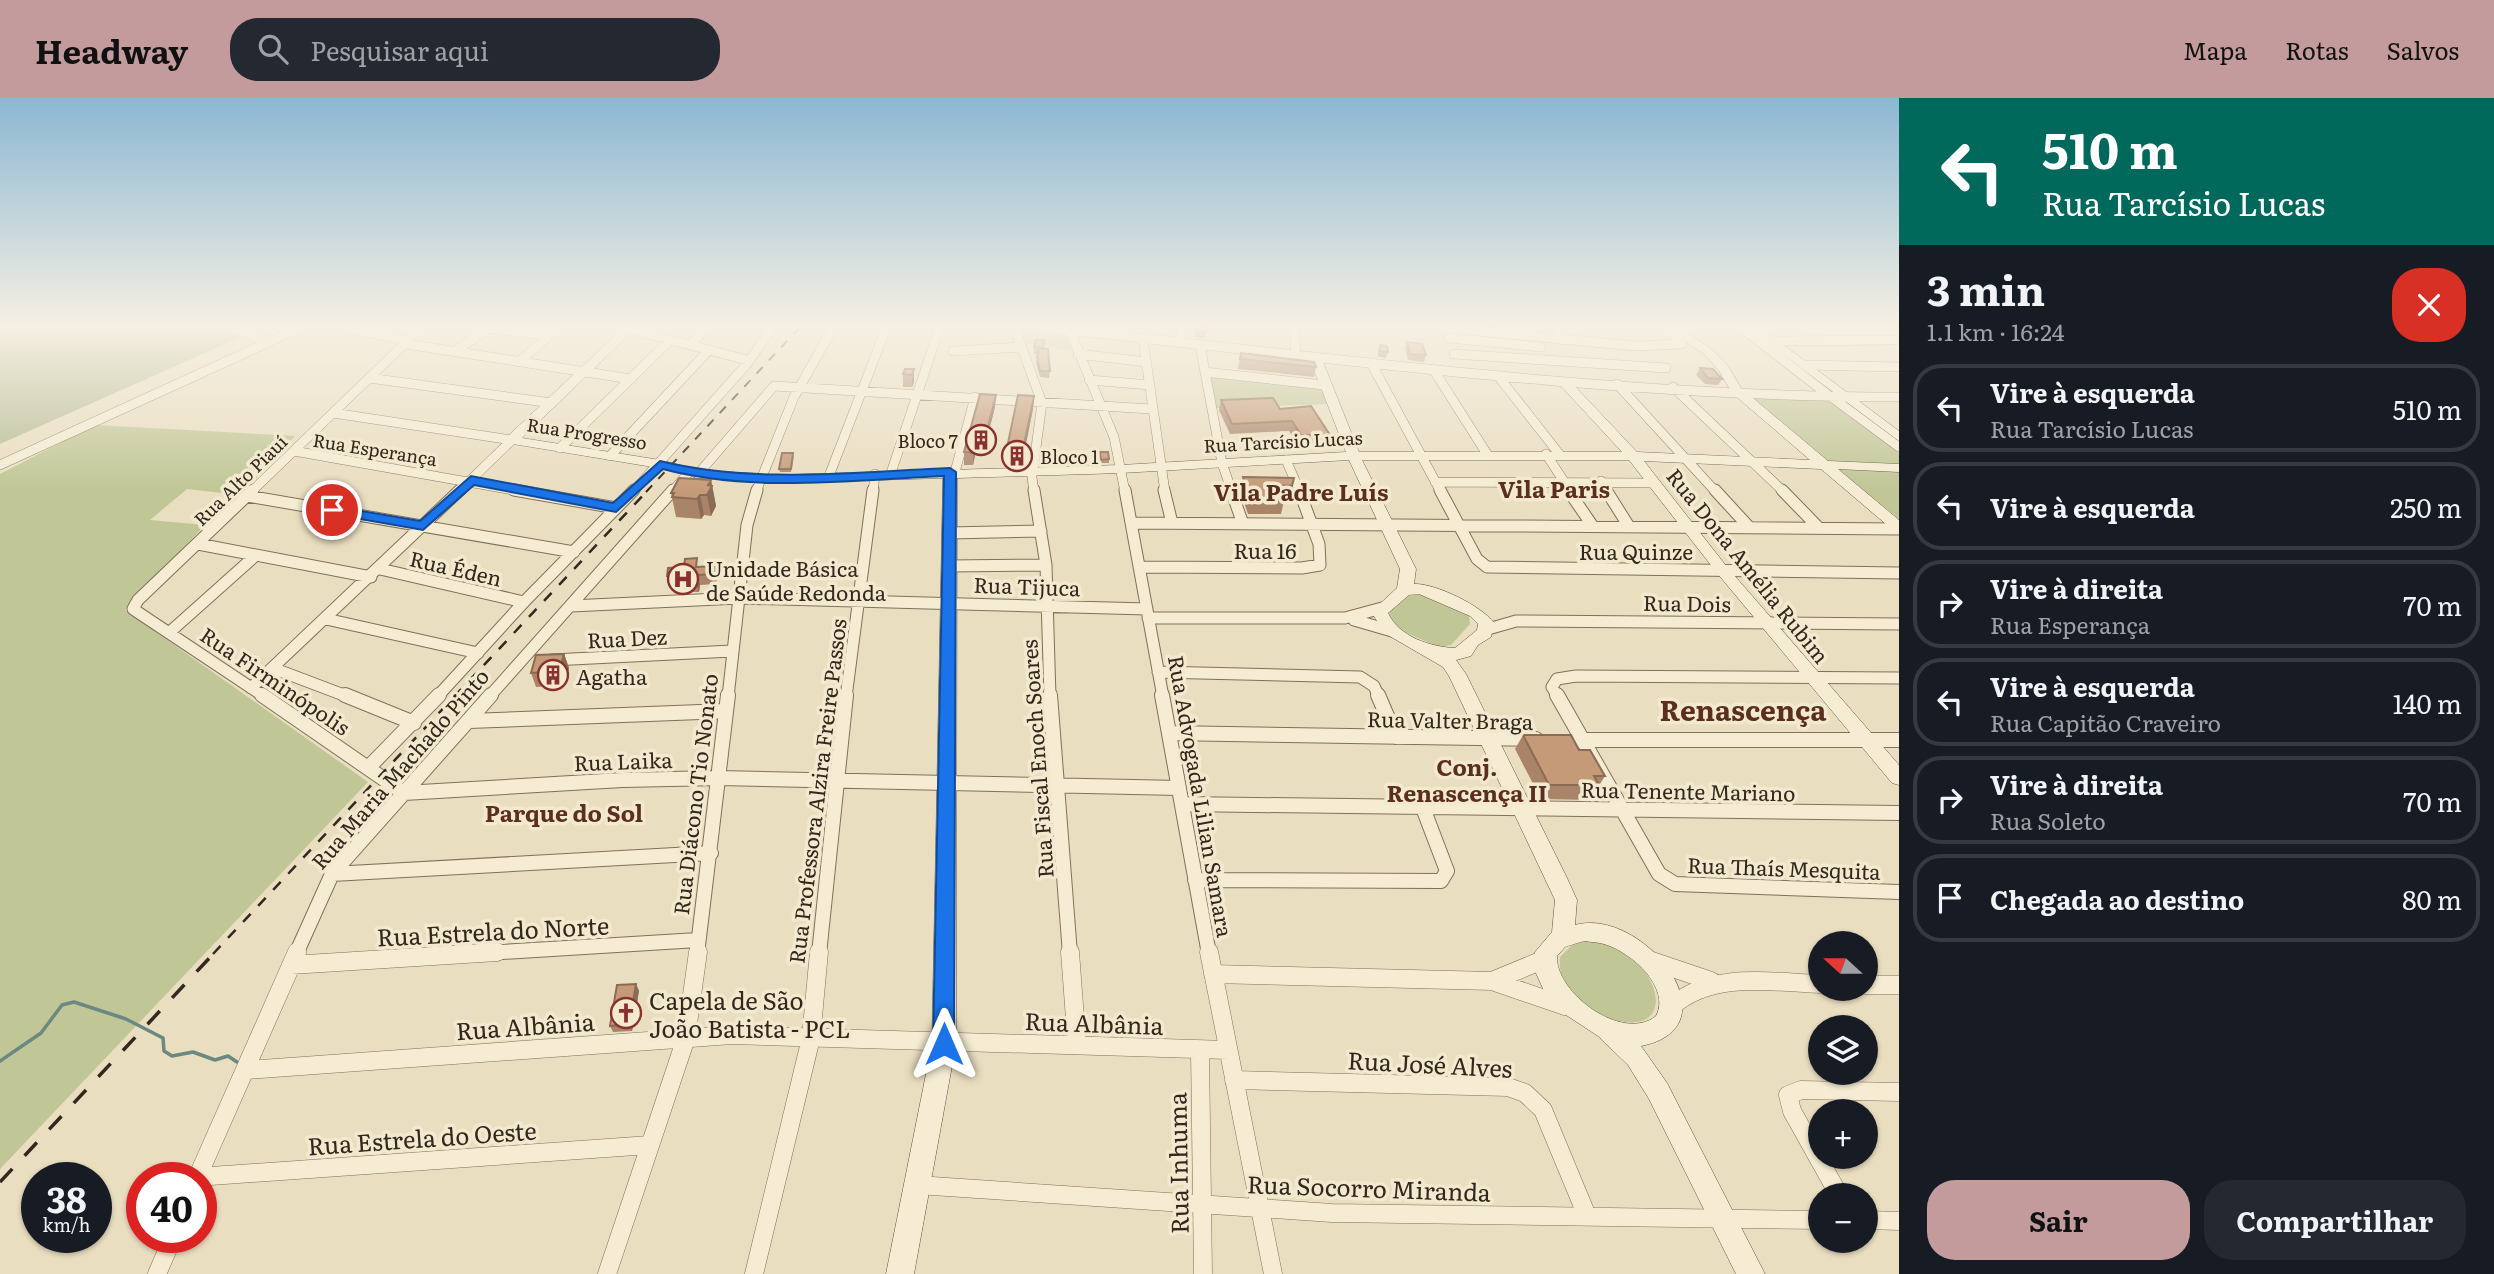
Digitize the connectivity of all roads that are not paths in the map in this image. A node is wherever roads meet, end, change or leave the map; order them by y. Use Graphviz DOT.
graph roads {
  1 [pos="1089,380"];
  2 [pos="183,381"];
  3 [pos="366,381"];
  4 [pos="390,381"];
  5 [pos="574,381"];
  6 [pos="629,381"];
  7 [pos="680,381"];
  8 [pos="734,381"];
  9 [pos="804,381"];
  10 [pos="865,381"];
  11 [pos="924,381"];
  12 [pos="1033,381"];
  13 [pos="1100,381"];
  14 [pos="1149,381"];
  15 [pos="1207,381"];
  16 [pos="1286,381"];
  17 [pos="1323,381"];
  18 [pos="1380,381"];
  19 [pos="1441,381"];
  20 [pos="1501,381"];
  21 [pos="1561,381"];
  22 [pos="1730,381"];
  23 [pos="1814,381"];
  24 [pos="1820,381"];
  25 [pos="1617,384"];
  26 [pos="1150,385"];
  27 [pos="1324,385"];
  28 [pos="801,387"];
  29 [pos="1673,387"];
  30 [pos="861,390"];
  31 [pos="1736,390"];
  32 [pos="920,393"];
  33 [pos="975,397"];
  34 [pos="1836,397"];
  35 [pos="1899,397"];
  36 [pos="1041,402"];
  37 [pos="552,403"];
  38 [pos="1101,406"];
  39 [pos="1152,409"];
  40 [pos="333,413"];
  41 [pos="1885,426"];
  42 [pos="1899,427"];
  43 [pos="1899,438"];
  44 [pos="512,440"];
  45 [pos="1899,447"];
  46 [pos="560,448"];
  47 [pos="294,452"];
  48 [pos="1419,454"];
  49 [pos="1487,454"];
  50 [pos="1553,455"];
  51 [pos="610,456"];
  52 [pos="1354,456"];
  53 [pos="1633,456"];
  54 [pos="1688,458"];
  55 [pos="1286,460"];
  56 [pos="1754,461"];
  57 [pos="1222,463"];
  58 [pos="1823,464"];
  59 [pos="0,465"];
  60 [pos="665,465"];
  61 [pos="1159,467"];
  62 [pos="1899,468"];
  63 [pos="1121,469"];
  64 [pos="1032,470"];
  65 [pos="953,472"];
  66 [pos="694,473"];
  67 [pos="891,473"];
  68 [pos="875,474"];
  69 [pos="829,476"];
  70 [pos="758,478"];
  71 [pos="471,480"];
  72 [pos="1562,480"];
  73 [pos="1601,481"];
  74 [pos="1435,482"];
  75 [pos="1654,483"];
  76 [pos="247,496"];
  77 [pos="616,508"];
  78 [pos="1132,523"];
  79 [pos="1172,523"];
  80 [pos="1243,524"];
  81 [pos="1383,524"];
  82 [pos="1312,525"];
  83 [pos="1458,525"];
  84 [pos="1592,525"];
  85 [pos="1628,525"];
  86 [pos="423,526"];
  87 [pos="1689,526"];
  88 [pos="1749,527"];
  89 [pos="1819,528"];
  90 [pos="1899,529"];
  91 [pos="1041,531"];
  92 [pos="949,533"];
  93 [pos="198,544"];
  94 [pos="574,552"];
  95 [pos="256,555"];
  96 [pos="1046,565"];
  97 [pos="948,566"];
  98 [pos="1139,567"];
  99 [pos="1722,570"];
  100 [pos="375,573"];
  101 [pos="1899,573"];
  102 [pos="1405,590"];
  103 [pos="739,598"];
  104 [pos="138,600"];
  105 [pos="859,601"];
  106 [pos="524,602"];
  107 [pos="947,602"];
  108 [pos="1048,605"];
  109 [pos="571,606"];
  110 [pos="1382,608"];
  111 [pos="1476,612"];
  112 [pos="1147,614"];
  113 [pos="1329,618"];
  114 [pos="326,619"];
  115 [pos="1516,621"];
  116 [pos="1769,623"];
  117 [pos="1899,624"];
  118 [pos="1488,629"];
  119 [pos="171,631"];
  120 [pos="1392,631"];
  121 [pos="732,651"];
  122 [pos="1430,652"];
  123 [pos="478,653"];
  124 [pos="524,662"];
  125 [pos="275,669"];
  126 [pos="1158,671"];
  127 [pos="1814,678"];
  128 [pos="1899,678"];
  129 [pos="251,688"];
  130 [pos="726,710"];
  131 [pos="469,721"];
  132 [pos="414,723"];
  133 [pos="1168,733"];
  134 [pos="1396,737"];
  135 [pos="1490,739"];
  136 [pos="1570,740"];
  137 [pos="1867,740"];
  138 [pos="1899,740"];
  139 [pos="369,767"];
  140 [pos="719,778"];
  141 [pos="1899,778"];
  142 [pos="835,780"];
  143 [pos="945,782"];
  144 [pos="1058,786"];
  145 [pos="1179,788"];
  146 [pos="404,793"];
  147 [pos="1182,804"];
  148 [pos="1423,808"];
  149 [pos="1524,809"];
  150 [pos="1623,810"];
  151 [pos="1899,813"];
  152 [pos="711,853"];
  153 [pos="332,874"];
  154 [pos="1195,880"];
  155 [pos="1899,892"];
  156 [pos="1563,934"];
  157 [pos="698,940"];
  158 [pos="1631,947"];
  159 [pos="1545,959"];
  160 [pos="291,965"];
  161 [pos="1213,975"];
  162 [pos="1492,981"];
  163 [pos="1722,983"];
  164 [pos="1808,984"];
  165 [pos="1878,985"];
  166 [pos="1899,985"];
  167 [pos="1671,1007"];
  168 [pos="1570,1009"];
  169 [pos="1606,1030"];
  170 [pos="687,1038"];
  171 [pos="811,1038"];
  172 [pos="944,1044"];
  173 [pos="1077,1045"];
  174 [pos="1228,1050"];
  175 [pos="1200,1051"];
  176 [pos="246,1070"];
  177 [pos="1234,1080"];
  178 [pos="1899,1092"];
  179 [pos="650,1145"];
  180 [pos="204,1162"];
  181 [pos="217,1176"];
  182 [pos="1832,1183"];
  183 [pos="918,1185"];
  184 [pos="1203,1204"];
  185 [pos="1261,1210"];
  186 [pos="1587,1216"];
  187 [pos="1723,1220"];
  188 [pos="1808,1220"];
  189 [pos="1878,1220"];
  190 [pos="1899,1221"];
  191 [pos="167,1253"];
  192 [pos="158,1274"];
  193 [pos="607,1274"];
  194 [pos="754,1274"];
  195 [pos="900,1274"];
  196 [pos="1203,1274"];
  197 [pos="1273,1274"];
  198 [pos="1751,1274"];
  1 -- 38 [label="street, Rua Advogada Lilian Samara"];
  2 -- 59 [label="street"];
  3 -- 40 [label="street, Rua Alto Piauí"];
  4 -- 37 [label="street"];
  5 -- 37 [label="street"];
  6 -- 46 [label="street"];
  7 -- 51 [label="street"];
  8 -- 60 [label="street"];
  9 -- 28 [label="street, Rua Diácono Tio Nonato"];
  10 -- 30 [label="street"];
  11 -- 32 [label="street"];
  12 -- 36 [label="street, Rua Fiscal Enoch Soares"];
  13 -- 26 [label="street"];
  14 -- 26 [label="street"];
  15 -- 57 [label="street"];
  16 -- 27 [label="street"];
  17 -- 27 [label="street"];
  18 -- 48 [label="street"];
  19 -- 49 [label="street"];
  20 -- 50 [label="street"];
  21 -- 25 [label="street"];
  21 -- 53 [label="street, Rua Dona Amélia Rubim"];
  22 -- 31 [label="street"];
  23 -- 34 [label="street"];
  24 -- 34 [label="street"];
  25 -- 29 [label="street"];
  25 -- 54 [label="street"];
  26 -- 39 [label="street"];
  27 -- 52 [label="street"];
  28 -- 30 [label="street"];
  28 -- 66 [label="street"];
  28 -- 70 [label="street, Rua Diácono Tio Nonato"];
  29 -- 31 [label="street"];
  29 -- 56 [label="street"];
  30 -- 32 [label="street"];
  30 -- 69 [label="street"];
  31 -- 34 [label="street"];
  31 -- 58 [label="street"];
  32 -- 33 [label="street"];
  32 -- 67 [label="street"];
  33 -- 36 [label="street"];
  33 -- 65 [label="street"];
  34 -- 35 [label="street"];
  34 -- 41 [label="street"];
  34 -- 45 [label="street"];
  36 -- 38 [label="street"];
  36 -- 64 [label="street, Rua Fiscal Enoch Soares"];
  37 -- 44 [label="street"];
  38 -- 39 [label="street"];
  38 -- 63 [label="street, Rua Advogada Lilian Samara"];
  39 -- 61 [label="street"];
  40 -- 44 [label="street, Rua Progresso"];
  40 -- 47 [label="street, Rua Alto Piauí"];
  41 -- 42 [label="street"];
  41 -- 43 [label="street"];
  44 -- 46 [label="street, Rua Progresso"];
  44 -- 71 [label="street"];
  46 -- 51 [label="street, Rua Progresso"];
  47 -- 71 [label="street, Rua Esperança"];
  47 -- 76 [label="street, Rua Alto Piauí"];
  48 -- 49 [label="street, Rua Tarcísio Lucas"];
  48 -- 52 [label="street, Rua Tarcísio Lucas"];
  48 -- 74 [label="street"];
  49 -- 50 [label="street, Rua Tarcísio Lucas"];
  50 -- 53 [label="street, Rua Tarcísio Lucas"];
  50 -- 72 [label="street"];
  51 -- 60 [label="street, Rua Progresso"];
  52 -- 55 [label="street, Rua Tarcísio Lucas"];
  52 -- 81 [label="street"];
  53 -- 54 [label="street, Rua Tarcísio Lucas"];
  53 -- 75 [label="street, Rua Dona Amélia Rubim"];
  54 -- 56 [label="street, Rua Tarcísio Lucas"];
  54 -- 88 [label="street"];
  55 -- 57 [label="street, Rua Tarcísio Lucas"];
  55 -- 82 [label="street, Rua 16"];
  56 -- 58 [label="street, Rua Tarcísio Lucas"];
  56 -- 89 [label="street"];
  57 -- 61 [label="street, Rua Tarcísio Lucas"];
  57 -- 80 [label="street"];
  58 -- 62 [label="street, Rua Tarcísio Lucas"];
  58 -- 90 [label="street"];
  60 -- 66 [label="street, Rua Tarcísio Lucas"];
  60 -- 77 [label="street"];
  61 -- 63 [label="street, Rua Tarcísio Lucas"];
  61 -- 79 [label="street"];
  63 -- 64 [label="street, Rua Tarcísio Lucas"];
  63 -- 78 [label="street, Rua Advogada Lilian Samara"];
  64 -- 65 [label="street, Rua Tarcísio Lucas"];
  64 -- 91 [label="street, Rua Fiscal Enoch Soares"];
  65 -- 67 [label="street, Rua Tarcísio Lucas"];
  65 -- 92 [label="street"];
  66 -- 70 [label="street, Rua Tarcísio Lucas"];
  66 -- 109 [label="street, Rua Maria Machado Pinto"];
  67 -- 68 [label="street, Rua Tarcísio Lucas"];
  68 -- 69 [label="street, Rua Tarcísio Lucas"];
  68 -- 105 [label="street, Rua Professora Alzira Freire Passos"];
  69 -- 70 [label="street, Rua Tarcísio Lucas"];
  70 -- 103 [label="street, Rua Diácono Tio Nonato"];
  71 -- 77 [label="street, Rua Esperança"];
  71 -- 86 [label="street"];
  72 -- 73 [label="street"];
  72 -- 74 [label="street"];
  72 -- 84 [label="street"];
  73 -- 75 [label="street"];
  73 -- 85 [label="street"];
  74 -- 83 [label="street"];
  75 -- 87 [label="street, Rua Dona Amélia Rubim"];
  76 -- 86 [label="street"];
  76 -- 93 [label="street, Rua Alto Piauí"];
  77 -- 94 [label="street"];
  78 -- 79 [label="street"];
  78 -- 98 [label="street, Rua Advogada Lilian Samara"];
  79 -- 80 [label="street"];
  80 -- 82 [label="street"];
  81 -- 82 [label="street"];
  81 -- 83 [label="street"];
  81 -- 102 [label="street"];
  82 -- 98 [label="street, Rua 16"];
  83 -- 84 [label="street"];
  83 -- 99 [label="street, Rua Quinze"];
  84 -- 85 [label="street"];
  85 -- 87 [label="street"];
  86 -- 94 [label="street"];
  86 -- 100 [label="street"];
  87 -- 88 [label="street"];
  87 -- 99 [label="street, Rua Dona Amélia Rubim"];
  88 -- 89 [label="street"];
  89 -- 90 [label="street"];
  91 -- 92 [label="street"];
  91 -- 96 [label="street, Rua Fiscal Enoch Soares"];
  92 -- 97 [label="street"];
  93 -- 95 [label="street, Rua Éden"];
  93 -- 104 [label="street, Rua Alto Piauí"];
  94 -- 106 [label="street"];
  95 -- 100 [label="street, Rua Éden"];
  95 -- 119 [label="street"];
  96 -- 97 [label="street"];
  96 -- 108 [label="street, Rua Fiscal Enoch Soares"];
  97 -- 107 [label="street"];
  98 -- 112 [label="street, Rua Advogada Lilian Samara"];
  99 -- 101 [label="street, Rua Quinze"];
  99 -- 116 [label="street, Rua Dona Amélia Rubim"];
  100 -- 106 [label="street, Rua Éden"];
  100 -- 114 [label="street"];
  102 -- 110 [label="street"];
  102 -- 111 [label="street"];
  103 -- 105 [label="street, Rua Tijuca"];
  103 -- 109 [label="street, Rua Tijuca"];
  103 -- 121 [label="street, Rua Diácono Tio Nonato"];
  104 -- 119 [label="street, Rua Firminópolis"];
  105 -- 107 [label="street, Rua Tijuca"];
  105 -- 142 [label="street, Rua Professora Alzira Freire Passos"];
  106 -- 123 [label="street"];
  107 -- 108 [label="street, Rua Tijuca"];
  107 -- 143 [label="street"];
  108 -- 112 [label="street, Rua Tijuca"];
  108 -- 144 [label="street, Rua Fiscal Enoch Soares"];
  109 -- 124 [label="street, Rua Maria Machado Pinto"];
  110 -- 113 [label="street"];
  110 -- 120 [label="street"];
  111 -- 115 [label="street"];
  111 -- 118 [label="street"];
  112 -- 113 [label="street, Rua Tijuca"];
  112 -- 126 [label="street, Rua Advogada Lilian Samara"];
  113 -- 120 [label="street"];
  114 -- 123 [label="street"];
  114 -- 125 [label="street"];
  115 -- 116 [label="street, Rua Dois"];
  115 -- 118 [label="street"];
  116 -- 117 [label="street, Rua Dois"];
  116 -- 127 [label="street, Rua Dona Amélia Rubim"];
  118 -- 122 [label="street"];
  119 -- 129 [label="street, Rua Firminópolis"];
  120 -- 122 [label="street"];
  121 -- 124 [label="street, Rua Dez"];
  121 -- 130 [label="street, Rua Diácono Tio Nonato"];
  122 -- 135 [label="street"];
  123 -- 132 [label="street"];
  124 -- 131 [label="street, Rua Maria Machado Pinto"];
  125 -- 129 [label="street"];
  125 -- 132 [label="street"];
  126 -- 133 [label="street, Rua Advogada Lilian Samara"];
  126 -- 134 [label="street"];
  127 -- 128 [label="street"];
  127 -- 136 [label="street"];
  127 -- 137 [label="street, Rua Dona Amélia Rubim"];
  129 -- 139 [label="street, Rua Firminópolis"];
  130 -- 131 [label="street"];
  130 -- 140 [label="street, Rua Diácono Tio Nonato"];
  131 -- 146 [label="street, Rua Maria Machado Pinto"];
  132 -- 139 [label="street"];
  133 -- 134 [label="street, Rua Valter Braga"];
  133 -- 145 [label="street, Rua Advogada Lilian Samara"];
  134 -- 135 [label="street, Rua Valter Braga"];
  135 -- 136 [label="street, Rua Valter Braga"];
  135 -- 149 [label="street"];
  136 -- 137 [label="street, Rua Valter Braga"];
  136 -- 150 [label="street, Rua Thaís Mesquita"];
  137 -- 138 [label="street, Rua Valter Braga"];
  137 -- 141 [label="street, Rua Dona Amélia Rubim"];
  139 -- 146 [label="street, Rua Firminópolis"];
  140 -- 142 [label="street, Rua Laika"];
  140 -- 146 [label="street, Rua Laika"];
  140 -- 152 [label="street, Rua Diácono Tio Nonato"];
  142 -- 143 [label="street, Rua Laika"];
  142 -- 171 [label="street, Rua Professora Alzira Freire Passos"];
  143 -- 144 [label="street, Rua Laika"];
  143 -- 172 [label="street"];
  144 -- 145 [label="street, Rua Laika"];
  144 -- 173 [label="street, Rua Fiscal Enoch Soares"];
  145 -- 147 [label="street, Rua Advogada Lilian Samara"];
  146 -- 153 [label="street, Rua Maria Machado Pinto"];
  147 -- 148 [label="street, Rua Tenente Mariano"];
  147 -- 154 [label="street, Rua Advogada Lilian Samara"];
  148 -- 149 [label="street, Rua Tenente Mariano"];
  148 -- 154 [label="street"];
  149 -- 150 [label="street, Rua Tenente Mariano"];
  149 -- 156 [label="street"];
  150 -- 151 [label="street, Rua Tenente Mariano"];
  150 -- 155 [label="street, Rua Thaís Mesquita"];
  152 -- 153 [label="street"];
  152 -- 157 [label="street, Rua Diácono Tio Nonato"];
  153 -- 160 [label="street, Rua Maria Machado Pinto"];
  154 -- 161 [label="street, Rua Advogada Lilian Samara"];
  156 -- 158 [label="street"];
  156 -- 159 [label="street"];
  157 -- 160 [label="street, Rua Estrela do Norte"];
  157 -- 170 [label="street, Rua Diácono Tio Nonato"];
  158 -- 163 [label="street"];
  158 -- 167 [label="street"];
  159 -- 162 [label="street"];
  159 -- 168 [label="street"];
  160 -- 176 [label="street, Rua Maria Machado Pinto"];
  161 -- 162 [label="street"];
  161 -- 174 [label="street, Rua Advogada Lilian Samara"];
  162 -- 168 [label="street"];
  163 -- 164 [label="street"];
  163 -- 167 [label="street"];
  165 -- 166 [label="street"];
  167 -- 169 [label="street"];
  168 -- 169 [label="street"];
  169 -- 187 [label="street"];
  170 -- 171 [label="street, Rua Albânia"];
  170 -- 176 [label="street, Rua Albânia"];
  170 -- 179 [label="street, Rua Diácono Tio Nonato"];
  171 -- 172 [label="street, Rua Albânia"];
  171 -- 194 [label="street, Rua Professora Alzira Freire Passos"];
  172 -- 173 [label="street, Rua Albânia"];
  172 -- 183 [label="street"];
  173 -- 175 [label="street, Rua Albânia"];
  174 -- 175 [label="street, Rua Albânia"];
  174 -- 177 [label="street, Rua Advogada Lilian Samara"];
  175 -- 184 [label="street, Rua Inhuma"];
  176 -- 180 [label="street, Rua Maria Machado Pinto"];
  177 -- 185 [label="street, Rua Advogada Lilian Samara"];
  177 -- 186 [label="street, Rua José Alves"];
  178 -- 182 [label="street"];
  179 -- 181 [label="street, Rua Estrela do Oeste"];
  179 -- 193 [label="street, Rua Diácono Tio Nonato"];
  183 -- 184 [label="street, Rua Socorro Miranda"];
  183 -- 195 [label="street"];
  184 -- 185 [label="street, Rua Socorro Miranda"];
  184 -- 196 [label="street, Rua Inhuma"];
  185 -- 186 [label="street, Rua Socorro Miranda"];
  185 -- 197 [label="street, Rua Advogada Lilian Samara"];
  186 -- 187 [label="street, Rua Socorro Miranda"];
  187 -- 188 [label="street, Rua Socorro Miranda"];
  187 -- 198 [label="street"];
  189 -- 190 [label="street"];
  191 -- 192 [label="street"];
}
